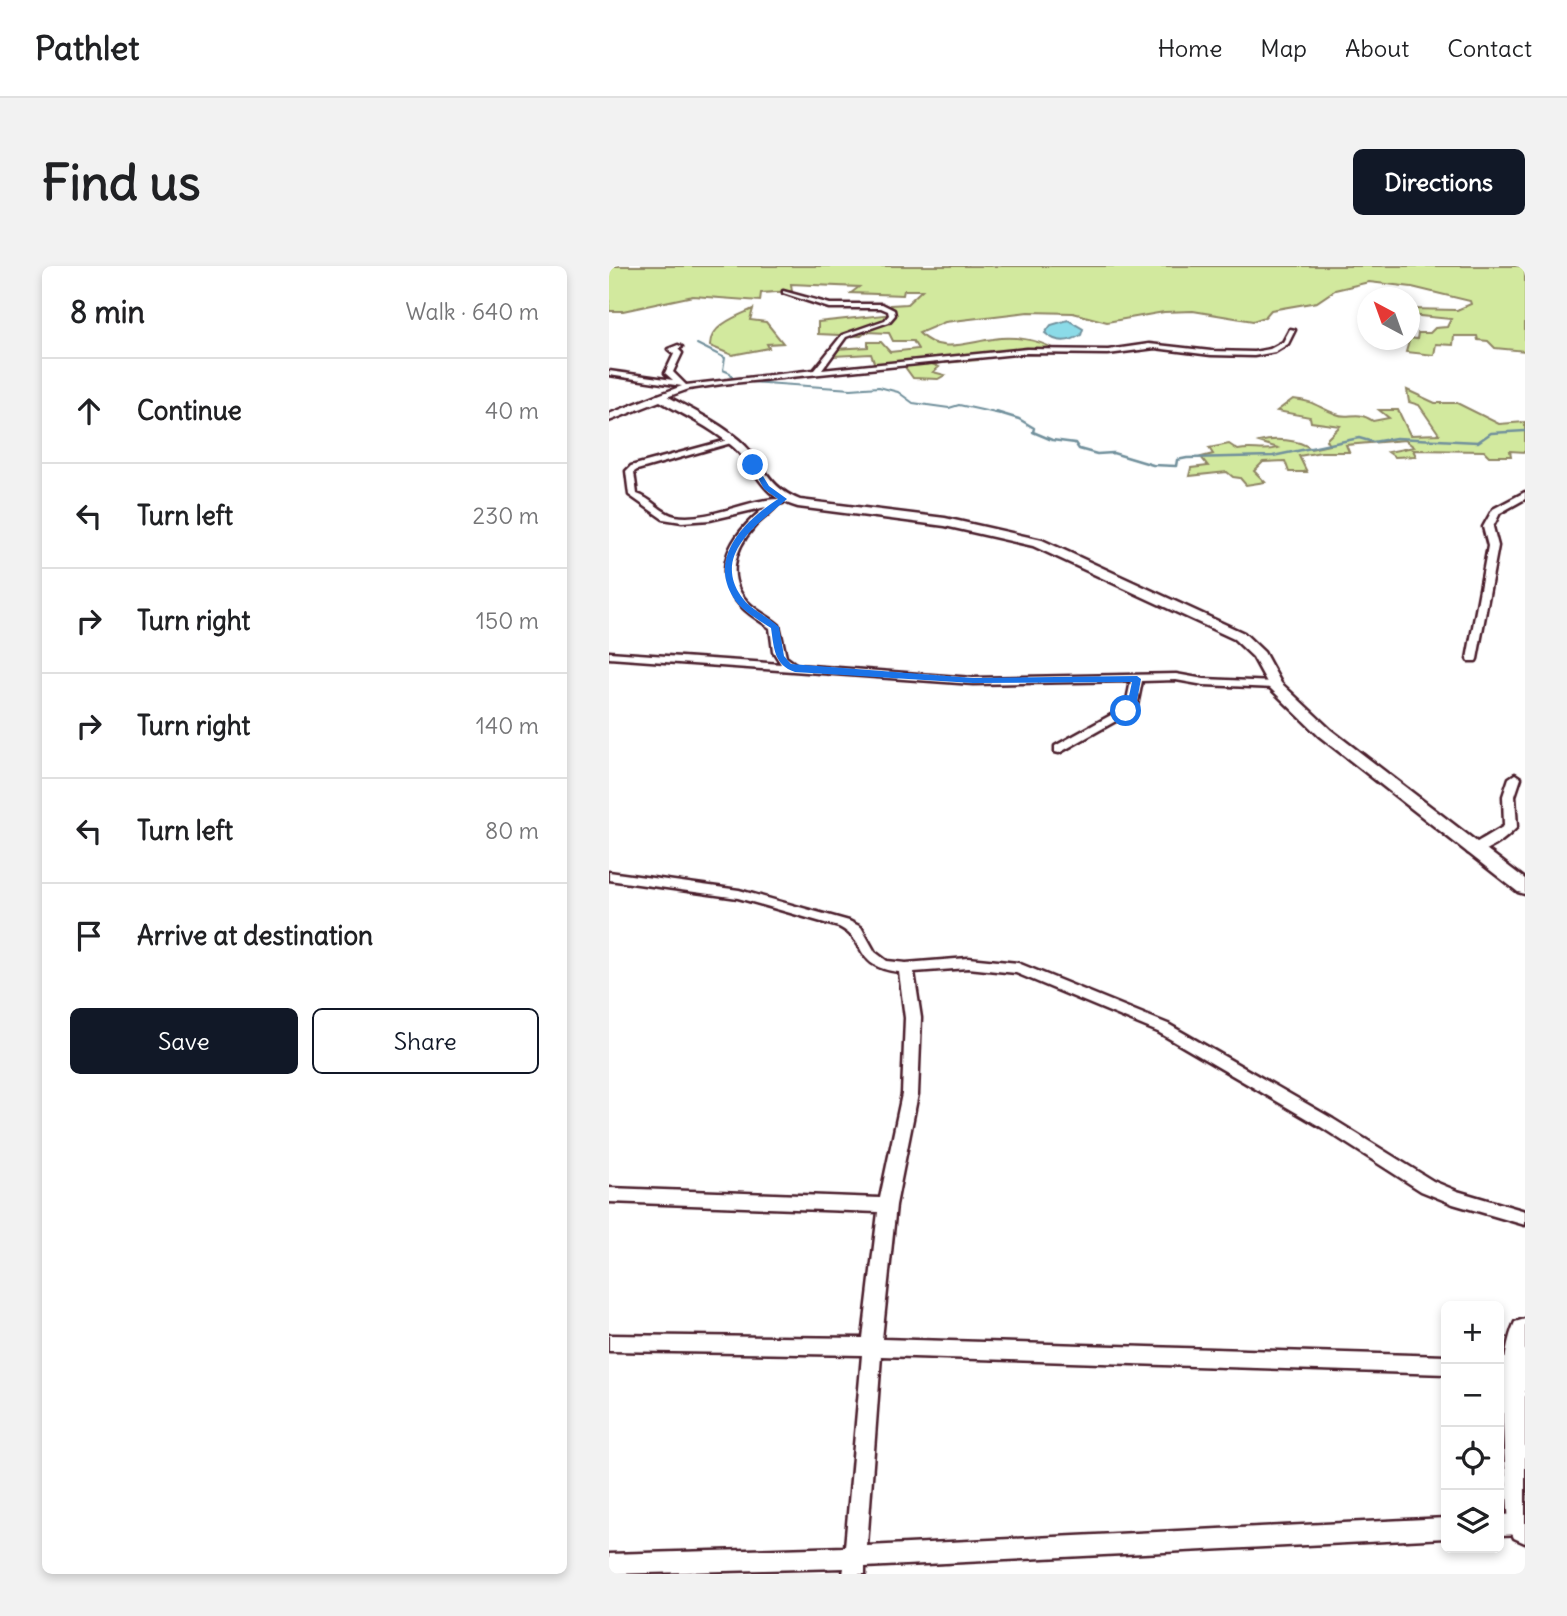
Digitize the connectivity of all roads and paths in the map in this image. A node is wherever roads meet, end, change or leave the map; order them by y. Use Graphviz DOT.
graph roads {
  1 [pos="785,292"];
  2 [pos="1291,330"];
  3 [pos="678,347"];
  4 [pos="817,371"];
  5 [pos="609,373"];
  6 [pos="684,385"];
  7 [pos="661,397"];
  8 [pos="609,418"];
  9 [pos="734,441"];
  10 [pos="1525,495"];
  11 [pos="781,500"];
  12 [pos="609,655"];
  13 [pos="1472,659"];
  14 [pos="795,669"];
  15 [pos="1137,679"];
  16 [pos="1275,685"];
  17 [pos="1059,748"];
  18 [pos="1515,778"];
  19 [pos="1473,850"];
  20 [pos="609,876"];
  21 [pos="1525,888"];
  22 [pos="906,968"];
  23 [pos="609,1195"];
  24 [pos="887,1205"];
  25 [pos="1525,1218"];
  26 [pos="1525,1331"];
  27 [pos="609,1343"];
  28 [pos="872,1347"];
  29 [pos="1441,1365"];
  30 [pos="1508,1366"];
  31 [pos="1516,1526"];
  32 [pos="1441,1528"];
  33 [pos="609,1564"];
  34 [pos="855,1565"];
  1 -- 4 [label="street"];
  2 -- 4 [label="street"];
  3 -- 6 [label="street"];
  4 -- 6 [label="street"];
  5 -- 6 [label="street"];
  6 -- 7 [label="street"];
  7 -- 8 [label="street"];
  7 -- 9 [label="street"];
  9 -- 11 [label="street"];
  9 -- 11 [label="street"];
  10 -- 13 [label="street"];
  11 -- 14 [label="street"];
  11 -- 16 [label="street"];
  12 -- 14 [label="street"];
  14 -- 15 [label="street"];
  15 -- 16 [label="street"];
  15 -- 17 [label="street"];
  16 -- 19 [label="street"];
  18 -- 19 [label="street"];
  19 -- 21 [label="street"];
  20 -- 22 [label="street"];
  22 -- 24 [label="street"];
  22 -- 25 [label="street"];
  23 -- 24 [label="street"];
  24 -- 28 [label="street"];
  26 -- 30 [label="main road"];
  27 -- 28 [label="street"];
  28 -- 29 [label="street"];
  28 -- 34 [label="street"];
  30 -- 31 [label="main road"];
  32 -- 34 [label="street"];
  33 -- 34 [label="street"];
}
